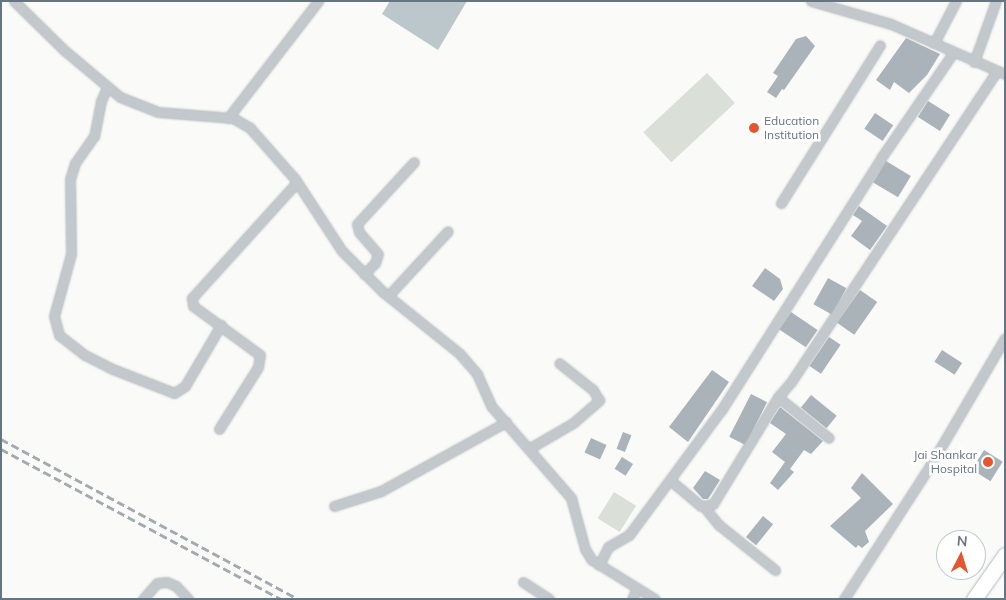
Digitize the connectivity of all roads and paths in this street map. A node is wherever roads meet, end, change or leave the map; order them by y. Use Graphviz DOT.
graph roads {
  1 [pos="14,1"];
  2 [pos="318,1"];
  3 [pos="811,1"];
  4 [pos="956,1"];
  5 [pos="996,1"];
  6 [pos="842,5"];
  7 [pos="934,43"];
  8 [pos="880,45"];
  9 [pos="953,53"];
  10 [pos="974,62"];
  11 [pos="1001,72"];
  12 [pos="108,87"];
  13 [pos="228,118"];
  14 [pos="414,162"];
  15 [pos="297,182"];
  16 [pos="781,203"];
  17 [pos="448,231"];
  18 [pos="364,274"];
  19 [pos="388,296"];
  20 [pos="221,325"];
  21 [pos="1005,338"];
  22 [pos="559,364"];
  23 [pos="778,397"];
  24 [pos="506,422"];
  25 [pos="219,430"];
  26 [pos="829,438"];
  27 [pos="530,448"];
  28 [pos="670,480"];
  29 [pos="334,506"];
  30 [pos="705,508"];
  31 [pos="1005,555"];
  32 [pos="599,565"];
  33 [pos="775,570"];
  34 [pos="524,582"];
  35 [pos="637,588"];
  36 [pos="143,599"];
  37 [pos="188,599"];
  38 [pos="550,599"];
  39 [pos="632,599"];
  40 [pos="655,599"];
  41 [pos="844,599"];
  42 [pos="974,599"];
  1 -- 12 [label="street"];
  2 -- 13 [label="street"];
  3 -- 6 [label="street"];
  4 -- 7 [label="street"];
  5 -- 10 [label="street"];
  6 -- 7 [label="street"];
  7 -- 9 [label="street"];
  8 -- 16 [label="street"];
  9 -- 10 [label="street"];
  9 -- 28 [label="street"];
  10 -- 11 [label="street"];
  11 -- 23 [label="street"];
  12 -- 13 [label="street"];
  12 -- 20 [label="street"];
  13 -- 15 [label="street"];
  14 -- 18 [label="street"];
  15 -- 18 [label="street"];
  15 -- 20 [label="street"];
  17 -- 19 [label="street"];
  18 -- 19 [label="street"];
  19 -- 24 [label="street"];
  20 -- 25 [label="street"];
  21 -- 41 [label="street"];
  22 -- 27 [label="street"];
  23 -- 26 [label="street"];
  23 -- 30 [label="street"];
  24 -- 27 [label="street"];
  24 -- 29 [label="street"];
  27 -- 32 [label="street"];
  28 -- 30 [label="street"];
  28 -- 32 [label="street"];
  30 -- 33 [label="street"];
  31 -- 42 [label="highway"];
  32 -- 35 [label="street"];
  34 -- 38 [label="street"];
  35 -- 39 [label="street"];
  35 -- 40 [label="street"];
  36 -- 37 [label="street"];
}
